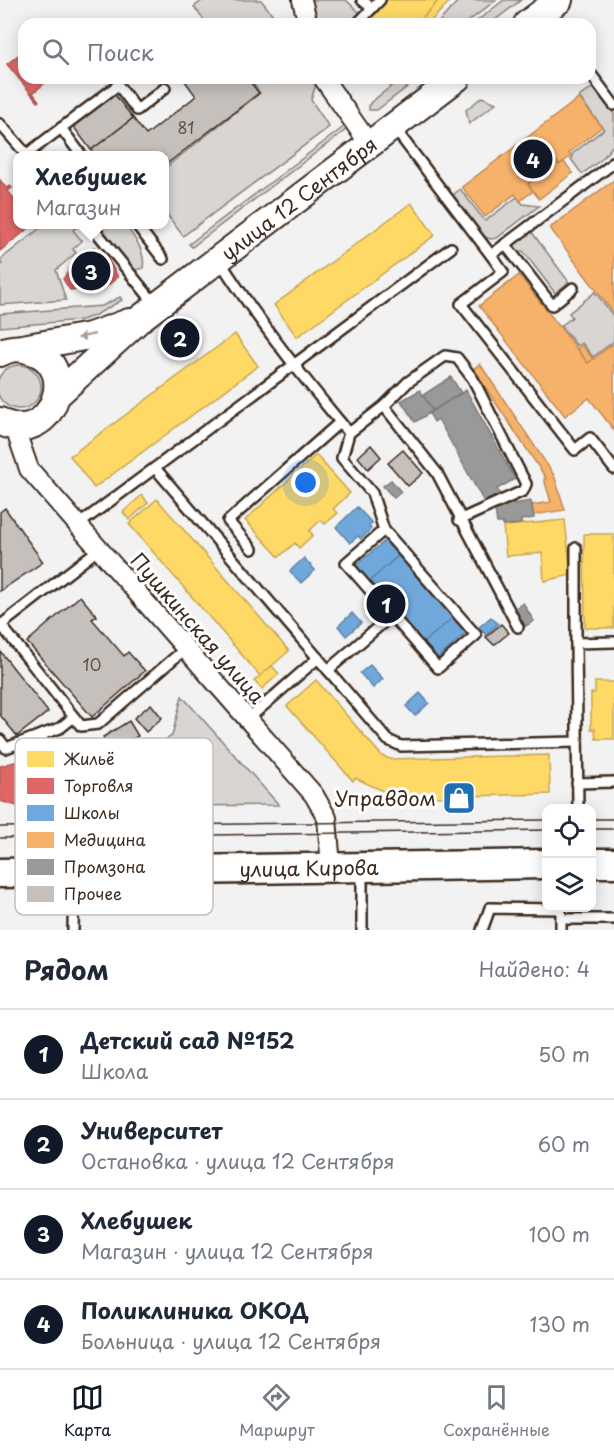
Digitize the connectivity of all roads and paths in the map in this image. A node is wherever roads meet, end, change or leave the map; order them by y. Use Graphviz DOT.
graph roads {
  1 [pos="302,0"];
  2 [pos="362,0"];
  3 [pos="380,0"];
  4 [pos="372,8"];
  5 [pos="306,18"];
  6 [pos="363,18"];
  7 [pos="596,81"];
  8 [pos="327,84"];
  9 [pos="449,84"];
  10 [pos="165,88"];
  11 [pos="614,105"];
  12 [pos="0,124"];
  13 [pos="394,127"];
  14 [pos="61,128"];
  15 [pos="370,144"];
  16 [pos="24,151"];
  17 [pos="33,151"];
  18 [pos="78,151"];
  19 [pos="614,160"];
  20 [pos="93,229"];
  21 [pos="139,229"];
  22 [pos="505,244"];
  23 [pos="452,248"];
  24 [pos="491,255"];
  25 [pos="163,258"];
  26 [pos="219,259"];
  27 [pos="573,288"];
  28 [pos="149,312"];
  29 [pos="7,350"];
  30 [pos="294,366"];
  31 [pos="57,395"];
  32 [pos="384,405"];
  33 [pos="340,422"];
  34 [pos="4,424"];
  35 [pos="349,433"];
  36 [pos="155,468"];
  37 [pos="614,469"];
  38 [pos="459,520"];
  39 [pos="78,525"];
  40 [pos="384,530"];
  41 [pos="576,548"];
  42 [pos="99,549"];
  43 [pos="252,549"];
  44 [pos="392,615"];
  45 [pos="518,627"];
  46 [pos="614,642"];
  47 [pos="576,643"];
  48 [pos="186,648"];
  49 [pos="318,658"];
  50 [pos="328,670"];
  51 [pos="74,717"];
  52 [pos="248,719"];
  53 [pos="41,735"];
  54 [pos="33,738"];
  55 [pos="42,738"];
  56 [pos="0,740"];
  57 [pos="577,742"];
  58 [pos="15,745"];
  59 [pos="614,782"];
  60 [pos="577,783"];
  61 [pos="578,804"];
  62 [pos="596,863"];
  63 [pos="614,863"];
  64 [pos="542,864"];
  65 [pos="363,866"];
  66 [pos="331,867"];
  67 [pos="213,869"];
  68 [pos="0,873"];
  69 [pos="15,873"];
  70 [pos="542,911"];
  71 [pos="561,912"];
  72 [pos="74,915"];
  73 [pos="614,919"];
  74 [pos="73,930"];
  75 [pos="362,930"];
  76 [pos="482,930"];
  77 [pos="561,930"];
  1 -- 5 [label="street"];
  2 -- 4 [label="lane"];
  3 -- 4 [label="lane"];
  4 -- 6 [label="lane"];
  7 -- 11 [label="lane"];
  8 -- 15 [label="street"];
  9 -- 13 [label="main road, улица 12 Сентября"];
  10 -- 14 [label="lane"];
  12 -- 16 [label="lane"];
  13 -- 15 [label="main road, улица 12 Сентября"];
  13 -- 24 [label="lane"];
  14 -- 17 [label="lane"];
  14 -- 18 [label="lane"];
  15 -- 26 [label="main road, улица 12 Сентября"];
  19 -- 22 [label="lane"];
  20 -- 28 [label="lane"];
  21 -- 25 [label="lane"];
  22 -- 24 [label="lane"];
  22 -- 27 [label="lane"];
  23 -- 30 [label="lane"];
  24 -- 37 [label="lane"];
  26 -- 28 [label="main road, улица 12 Сентября"];
  26 -- 30 [label="lane"];
  28 -- 29 [label="main road, улица 12 Сентября, one-way"];
  28 -- 31 [label="main road, улица 12 Сентября"];
  29 -- 31 [label="main road"];
  30 -- 33 [label="lane"];
  30 -- 36 [label="lane"];
  31 -- 34 [label="main road, улица 12 Сентября"];
  32 -- 35 [label="lane"];
  32 -- 38 [label="lane"];
  32 -- 38 [label="lane"];
  33 -- 35 [label="lane"];
  33 -- 43 [label="lane"];
  34 -- 39 [label="street, Пушкинская улица"];
  35 -- 40 [label="lane"];
  36 -- 39 [label="lane"];
  36 -- 49 [label="lane"];
  38 -- 45 [label="lane"];
  39 -- 42 [label="street, Пушкинская улица"];
  40 -- 44 [label="lane"];
  40 -- 44 [label="lane"];
  41 -- 47 [label="lane"];
  42 -- 48 [label="street, Пушкинская улица"];
  42 -- 51 [label="lane"];
  44 -- 50 [label="lane"];
  46 -- 47 [label="lane"];
  47 -- 57 [label="lane"];
  48 -- 51 [label="lane"];
  48 -- 52 [label="street, Пушкинская улица"];
  49 -- 50 [label="lane"];
  49 -- 52 [label="lane"];
  50 -- 57 [label="lane"];
  51 -- 53 [label="lane"];
  52 -- 66 [label="street, Пушкинская улица"];
  53 -- 54 [label="lane"];
  53 -- 55 [label="lane"];
  56 -- 58 [label="lane"];
  57 -- 60 [label="lane"];
  59 -- 60 [label="lane"];
  60 -- 61 [label="lane"];
  62 -- 63 [label="main road"];
  64 -- 65 [label="main road, улица Кирова"];
  65 -- 66 [label="main road, улица Кирова"];
  65 -- 75 [label="lane"];
  66 -- 67 [label="main road, улица Кирова"];
  68 -- 69 [label="main road, улица Кирова"];
  70 -- 76 [label="lane"];
  71 -- 73 [label="lane"];
  71 -- 77 [label="lane"];
  72 -- 74 [label="lane"];
}
